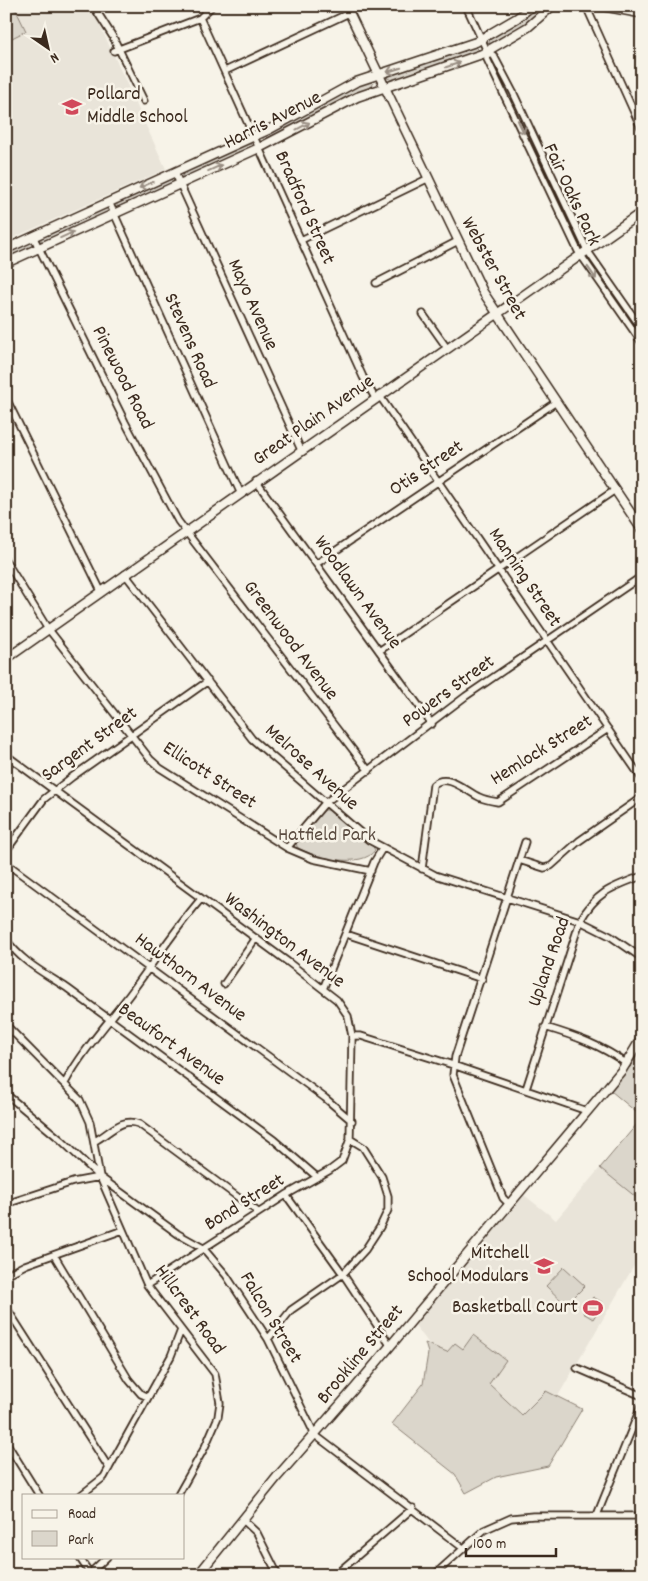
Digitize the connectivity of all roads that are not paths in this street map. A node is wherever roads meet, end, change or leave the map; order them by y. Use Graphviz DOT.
graph roads {
  1 [pos="212,6"];
  2 [pos="466,6"];
  3 [pos="532,6"];
  4 [pos="552,6"];
  5 [pos="586,6"];
  6 [pos="605,6"];
  7 [pos="94,7"];
  8 [pos="348,10"];
  9 [pos="642,12"];
  10 [pos="200,18"];
  11 [pos="481,39"];
  12 [pos="116,50"];
  13 [pos="487,51"];
  14 [pos="225,72"];
  15 [pos="378,74"];
  16 [pos="384,86"];
  17 [pos="515,96"];
  18 [pos="508,99"];
  19 [pos="144,101"];
  20 [pos="642,130"];
  21 [pos="254,136"];
  22 [pos="259,148"];
  23 [pos="175,173"];
  24 [pos="551,174"];
  25 [pos="544,178"];
  26 [pos="427,179"];
  27 [pos="180,184"];
  28 [pos="109,202"];
  29 [pos="642,212"];
  30 [pos="114,214"];
  31 [pos="33,236"];
  32 [pos="301,240"];
  33 [pos="458,241"];
  34 [pos="39,248"];
  35 [pos="6,249"];
  36 [pos="583,253"];
  37 [pos="6,263"];
  38 [pos="376,283"];
  39 [pos="496,313"];
  40 [pos="423,314"];
  41 [pos="642,329"];
  42 [pos="642,343"];
  43 [pos="447,348"];
  44 [pos="377,396"];
  45 [pos="6,398"];
  46 [pos="556,402"];
  47 [pos="301,450"];
  48 [pos="438,481"];
  49 [pos="256,482"];
  50 [pos="615,490"];
  51 [pos="240,492"];
  52 [pos="642,530"];
  53 [pos="185,531"];
  54 [pos="6,561"];
  55 [pos="316,564"];
  56 [pos="498,569"];
  57 [pos="125,574"];
  58 [pos="642,576"];
  59 [pos="101,591"];
  60 [pos="48,628"];
  61 [pos="548,641"];
  62 [pos="379,650"];
  63 [pos="6,659"];
  64 [pos="208,681"];
  65 [pos="432,724"];
  66 [pos="608,729"];
  67 [pos="132,735"];
  68 [pos="6,755"];
  69 [pos="369,771"];
  70 [pos="642,779"];
  71 [pos="54,792"];
  72 [pos="642,797"];
  73 [pos="325,803"];
  74 [pos="525,842"];
  75 [pos="287,848"];
  76 [pos="382,849"];
  77 [pos="6,851"];
  78 [pos="519,860"];
  79 [pos="6,863"];
  80 [pos="422,869"];
  81 [pos="371,871"];
  82 [pos="642,876"];
  83 [pos="508,898"];
  84 [pos="201,899"];
  85 [pos="580,921"];
  86 [pos="346,934"];
  87 [pos="6,938"];
  88 [pos="256,938"];
  89 [pos="642,958"];
  90 [pos="149,966"];
  91 [pos="482,979"];
  92 [pos="224,984"];
  93 [pos="324,989"];
  94 [pos="109,1020"];
  95 [pos="6,1025"];
  96 [pos="545,1027"];
  97 [pos="352,1036"];
  98 [pos="642,1037"];
  99 [pos="627,1064"];
  100 [pos="453,1065"];
  101 [pos="65,1083"];
  102 [pos="526,1089"];
  103 [pos="6,1094"];
  104 [pos="587,1111"];
  105 [pos="352,1121"];
  106 [pos="350,1140"];
  107 [pos="95,1142"];
  108 [pos="100,1177"];
  109 [pos="317,1178"];
  110 [pos="286,1195"];
  111 [pos="6,1204"];
  112 [pos="509,1204"];
  113 [pos="258,1212"];
  114 [pos="123,1230"];
  115 [pos="203,1248"];
  116 [pos="54,1255"];
  117 [pos="343,1274"];
  118 [pos="6,1275"];
  119 [pos="147,1285"];
  120 [pos="6,1308"];
  121 [pos="181,1330"];
  122 [pos="268,1338"];
  123 [pos="390,1346"];
  124 [pos="576,1368"];
  125 [pos="642,1396"];
  126 [pos="148,1397"];
  127 [pos="642,1404"];
  128 [pos="315,1435"];
  129 [pos="6,1442"];
  130 [pos="109,1468"];
  131 [pos="38,1494"];
  132 [pos="82,1494"];
  133 [pos="179,1494"];
  134 [pos="413,1508"];
  135 [pos="597,1516"];
  136 [pos="642,1516"];
  137 [pos="243,1520"];
  138 [pos="463,1548"];
  139 [pos="80,1558"];
  140 [pos="106,1558"];
  141 [pos="90,1574"];
  142 [pos="198,1575"];
  143 [pos="278,1575"];
  144 [pos="335,1575"];
  145 [pos="434,1575"];
  1 -- 10 [label="street"];
  2 -- 11 [label="street, Fair Oaks Park"];
  3 -- 11 [label="street, Harris Avenue"];
  4 -- 13 [label="street, Harris Avenue"];
  5 -- 20 [label="street"];
  6 -- 9 [label="main road"];
  7 -- 12 [label="street"];
  8 -- 14 [label="street"];
  8 -- 15 [label="street, Webster Street"];
  10 -- 12 [label="street"];
  10 -- 14 [label="street, Bradford Street"];
  11 -- 13 [label="street, Fair Oaks Park"];
  11 -- 15 [label="street, Harris Avenue, one-way"];
  12 -- 19 [label="street"];
  16 -- 13 [label="street, Harris Avenue, one-way"];
  13 -- 17 [label="street, Fair Oaks Park"];
  13 -- 18 [label="street, Fair Oaks Park"];
  14 -- 21 [label="street, Bradford Street"];
  15 -- 16 [label="street, Webster Street"];
  15 -- 21 [label="street, Harris Avenue"];
  22 -- 16 [label="street, Harris Avenue, one-way"];
  16 -- 26 [label="street, Webster Street"];
  17 -- 18 [label="street"];
  17 -- 24 [label="street, Fair Oaks Park"];
  18 -- 25 [label="street, Fair Oaks Park, one-way"];
  21 -- 22 [label="street, Bradford Street"];
  21 -- 23 [label="street, Harris Avenue"];
  27 -- 22 [label="street, Harris Avenue, one-way"];
  22 -- 32 [label="street, Bradford Street"];
  23 -- 27 [label="street, Mayo Avenue"];
  23 -- 28 [label="street, Harris Avenue, one-way"];
  24 -- 25 [label="street"];
  24 -- 36 [label="street, Fair Oaks Park"];
  25 -- 36 [label="street, Fair Oaks Park"];
  26 -- 32 [label="street"];
  26 -- 33 [label="street, Webster Street"];
  27 -- 30 [label="street, Harris Avenue"];
  27 -- 47 [label="street, Mayo Avenue"];
  28 -- 30 [label="street, Stevens Road"];
  28 -- 31 [label="street, Harris Avenue"];
  29 -- 36 [label="street, Great Plain Avenue"];
  34 -- 30 [label="street, Harris Avenue, one-way"];
  30 -- 51 [label="street, Stevens Road"];
  31 -- 34 [label="street, Pinewood Road"];
  31 -- 35 [label="street, Harris Avenue"];
  32 -- 44 [label="street, Bradford Street"];
  33 -- 38 [label="street"];
  33 -- 39 [label="street, Webster Street"];
  34 -- 37 [label="street, Harris Avenue"];
  34 -- 53 [label="street, Pinewood Road"];
  36 -- 39 [label="street, Great Plain Avenue"];
  36 -- 41 [label="street, Fair Oaks Park"];
  36 -- 42 [label="street, Fair Oaks Park, one-way"];
  39 -- 43 [label="street, Great Plain Avenue"];
  39 -- 46 [label="street, Webster Street"];
  40 -- 43 [label="street"];
  43 -- 44 [label="street, Great Plain Avenue"];
  44 -- 47 [label="street, Great Plain Avenue"];
  44 -- 48 [label="street, Manning Street"];
  45 -- 59 [label="street"];
  46 -- 48 [label="street, Otis Street"];
  46 -- 50 [label="street, Webster Street"];
  47 -- 49 [label="street, Great Plain Avenue"];
  48 -- 55 [label="street, Otis Street"];
  48 -- 56 [label="street, Manning Street"];
  49 -- 51 [label="street, Great Plain Avenue"];
  49 -- 55 [label="street, Woodlawn Avenue"];
  50 -- 52 [label="street, Webster Street"];
  50 -- 56 [label="street"];
  51 -- 53 [label="street, Great Plain Avenue"];
  53 -- 57 [label="street, Great Plain Avenue"];
  53 -- 69 [label="street, Greenwood Avenue"];
  54 -- 60 [label="street, Ellicott Street"];
  55 -- 62 [label="street, Woodlawn Avenue"];
  56 -- 61 [label="street, Manning Street"];
  56 -- 62 [label="street"];
  57 -- 59 [label="street, Great Plain Avenue"];
  57 -- 64 [label="street, Melrose Avenue"];
  58 -- 61 [label="street, Powers Street"];
  59 -- 60 [label="street, Great Plain Avenue"];
  60 -- 63 [label="street, Great Plain Avenue"];
  60 -- 67 [label="street, Ellicott Street"];
  61 -- 65 [label="street, Powers Street"];
  61 -- 66 [label="street, Manning Street"];
  62 -- 65 [label="street, Woodlawn Avenue"];
  64 -- 67 [label="street, Sargent Street"];
  64 -- 73 [label="street, Melrose Avenue"];
  65 -- 69 [label="street, Powers Street"];
  66 -- 70 [label="street, Manning Street"];
  66 -- 80 [label="street, Hemlock Street"];
  67 -- 71 [label="street, Sargent Street"];
  67 -- 75 [label="street, Ellicott Street"];
  68 -- 71 [label="street, Washington Avenue"];
  69 -- 73 [label="street, Powers Street"];
  71 -- 77 [label="street, Sargent Street"];
  71 -- 84 [label="street, Washington Avenue"];
  72 -- 78 [label="street"];
  73 -- 75 [label="street, Powers Street"];
  73 -- 76 [label="street, Melrose Avenue"];
  74 -- 78 [label="street"];
  75 -- 81 [label="street, Ellicott Street"];
  76 -- 80 [label="street, Melrose Avenue"];
  76 -- 81 [label="street"];
  78 -- 83 [label="street"];
  79 -- 90 [label="street, Hawthorn Avenue"];
  80 -- 83 [label="street, Melrose Avenue"];
  81 -- 86 [label="street"];
  82 -- 85 [label="street, Upland Road"];
  83 -- 85 [label="street, Melrose Avenue"];
  83 -- 91 [label="street"];
  84 -- 88 [label="street, Washington Avenue"];
  84 -- 90 [label="street"];
  85 -- 89 [label="street, Melrose Avenue"];
  85 -- 96 [label="street, Upland Road"];
  86 -- 91 [label="street"];
  86 -- 93 [label="street"];
  87 -- 94 [label="street, Beaufort Avenue"];
  88 -- 92 [label="street"];
  88 -- 93 [label="street, Washington Avenue"];
  90 -- 94 [label="street"];
  90 -- 105 [label="street, Hawthorn Avenue"];
  91 -- 100 [label="street"];
  93 -- 97 [label="street, Washington Avenue"];
  94 -- 101 [label="street"];
  94 -- 109 [label="street, Beaufort Avenue"];
  95 -- 101 [label="street"];
  96 -- 99 [label="street"];
  96 -- 102 [label="street, Upland Road"];
  97 -- 100 [label="street"];
  97 -- 105 [label="street, Washington Avenue"];
  98 -- 99 [label="street, Brookline Street"];
  99 -- 104 [label="street, Brookline Street"];
  100 -- 102 [label="street"];
  100 -- 112 [label="street"];
  101 -- 107 [label="street"];
  102 -- 104 [label="street"];
  103 -- 108 [label="street, Hillcrest Road"];
  104 -- 112 [label="street, Brookline Street"];
  105 -- 106 [label="street, Washington Avenue"];
  106 -- 109 [label="street, Bond Street"];
  106 -- 117 [label="street"];
  107 -- 108 [label="street"];
  107 -- 113 [label="street"];
  108 -- 111 [label="street"];
  108 -- 114 [label="street, Hillcrest Road"];
  108 -- 115 [label="street, Falcon Street"];
  109 -- 110 [label="street, Bond Street"];
  110 -- 113 [label="street, Bond Street"];
  110 -- 117 [label="street"];
  112 -- 123 [label="street, Brookline Street"];
  113 -- 115 [label="street, Bond Street"];
  114 -- 116 [label="street"];
  114 -- 119 [label="street, Hillcrest Road"];
  115 -- 119 [label="street, Bond Street"];
  115 -- 122 [label="street, Falcon Street"];
  116 -- 118 [label="street"];
  116 -- 126 [label="street"];
  117 -- 122 [label="street"];
  117 -- 123 [label="street"];
  119 -- 121 [label="street, Hillcrest Road"];
  120 -- 130 [label="street"];
  121 -- 126 [label="street"];
  121 -- 133 [label="street, Hillcrest Road"];
  122 -- 128 [label="street, Falcon Street"];
  123 -- 128 [label="street, Brookline Street"];
  124 -- 125 [label="street"];
  126 -- 130 [label="street"];
  127 -- 135 [label="street"];
  128 -- 134 [label="street, Falcon Street"];
  128 -- 137 [label="street, Brookline Street"];
  129 -- 131 [label="street"];
  130 -- 132 [label="street"];
  134 -- 138 [label="street, Falcon Street"];
  134 -- 144 [label="street"];
  135 -- 136 [label="street"];
  135 -- 138 [label="street"];
  137 -- 142 [label="street, Brookline Street"];
  137 -- 143 [label="street"];
  138 -- 145 [label="street"];
  139 -- 141 [label="street"];
  140 -- 141 [label="street"];
}
